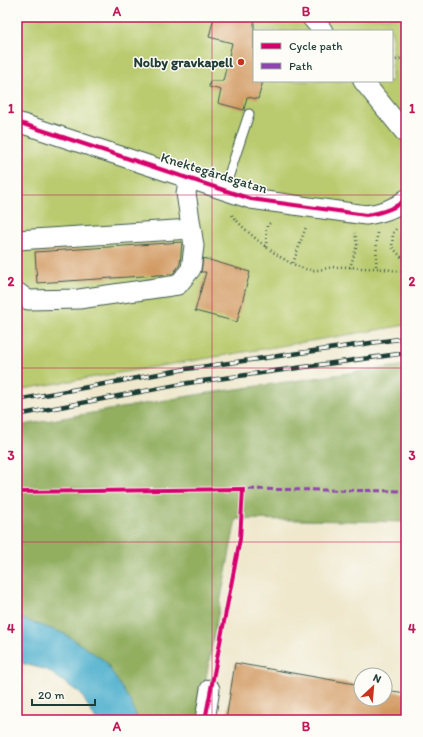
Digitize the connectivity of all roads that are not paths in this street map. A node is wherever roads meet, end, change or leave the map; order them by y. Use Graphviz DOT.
graph roads {
  1 [pos="311,17"];
  2 [pos="322,30"];
  3 [pos="364,82"];
  4 [pos="249,114"];
  5 [pos="17,122"];
  6 [pos="406,134"];
  7 [pos="189,178"];
  8 [pos="224,190"];
  9 [pos="406,199"];
  10 [pos="191,229"];
  11 [pos="17,240"];
  12 [pos="17,292"];
  13 [pos="210,689"];
  14 [pos="205,720"];
  1 -- 2 [label="street"];
  3 -- 6 [label="street"];
  4 -- 8 [label="lane"];
  5 -- 7 [label="street, Knektegårdsgatan"];
  7 -- 8 [label="street, Knektegårdsgatan"];
  7 -- 10 [label="street"];
  8 -- 9 [label="street, Knektegårdsgatan"];
  10 -- 11 [label="street"];
  10 -- 12 [label="street"];
  13 -- 14 [label="street"];
}
